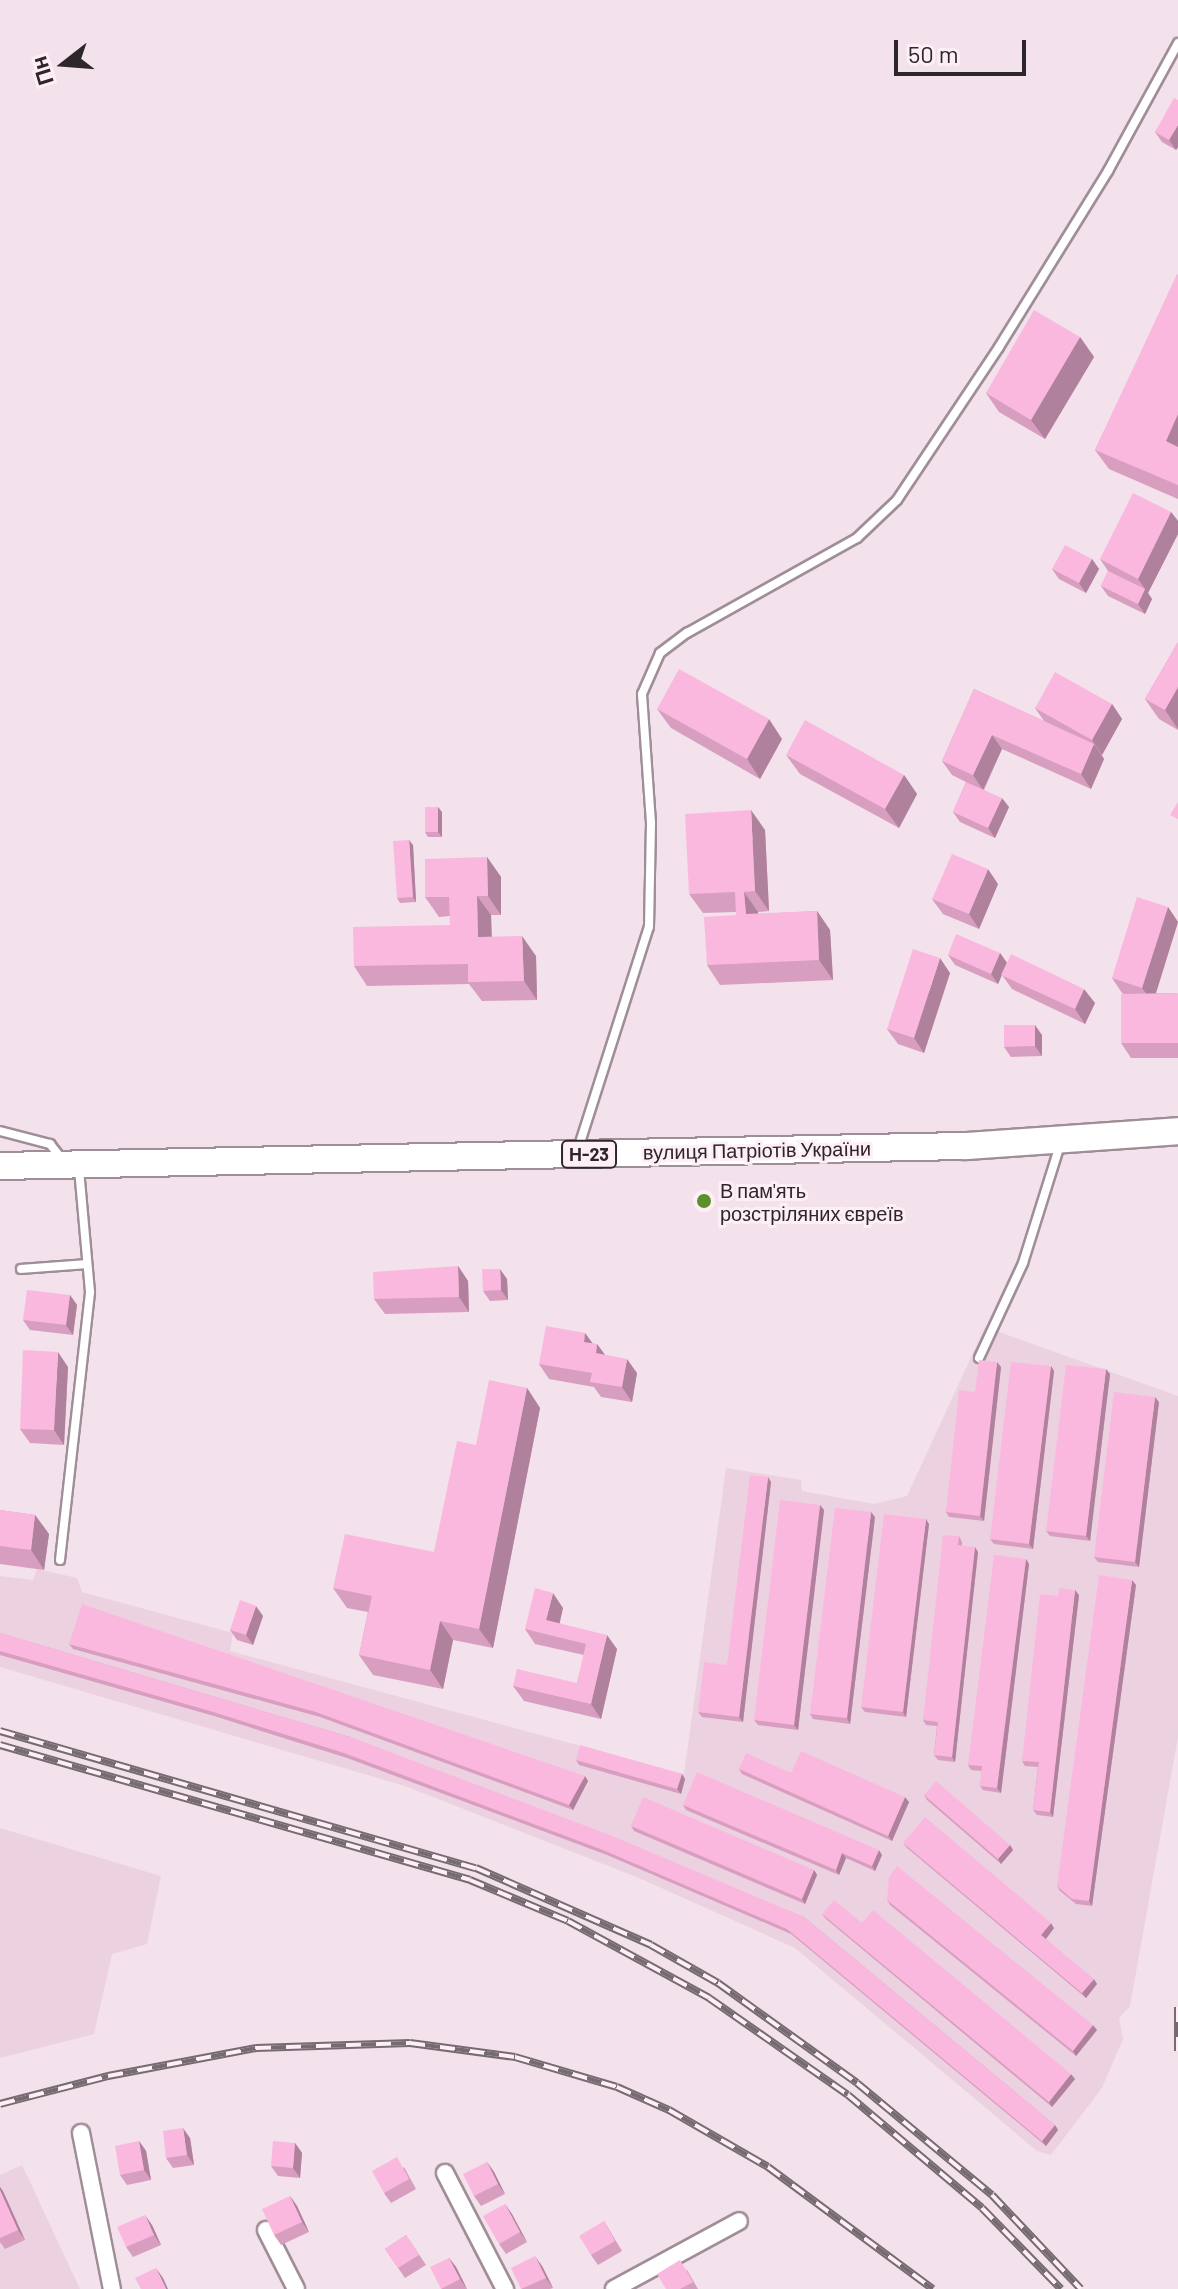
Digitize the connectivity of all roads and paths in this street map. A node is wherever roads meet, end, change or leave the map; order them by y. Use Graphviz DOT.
graph roads {
  1 [pos="1178,43"];
  2 [pos="0,1131"];
  3 [pos="1178,1131"];
  4 [pos="1063,1137"];
  5 [pos="577,1154"];
  6 [pos="72,1164"];
  7 [pos="0,1166"];
  8 [pos="87,1264"];
  9 [pos="21,1269"];
  10 [pos="979,1358"];
  11 [pos="60,1560"];
  12 [pos="81,2133"];
  13 [pos="445,2173"];
  14 [pos="739,2221"];
  15 [pos="266,2230"];
  16 [pos="112,2289"];
  17 [pos="296,2289"];
  18 [pos="505,2289"];
  19 [pos="614,2289"];
  1 -- 5 [label="lane"];
  2 -- 6 [label="lane"];
  3 -- 4 [label="main road, вулиця Патріотів України / Н-23"];
  4 -- 5 [label="main road, вулиця Патріотів України / Н-23"];
  4 -- 10 [label="lane"];
  5 -- 6 [label="main road, вулиця Патріотів України / Н-23"];
  6 -- 7 [label="main road, вулиця Патріотів України / Н-23"];
  6 -- 8 [label="lane"];
  8 -- 9 [label="lane"];
  8 -- 11 [label="lane"];
  12 -- 16 [label="street"];
  13 -- 18 [label="street"];
  14 -- 19 [label="street"];
  15 -- 17 [label="street"];
}
